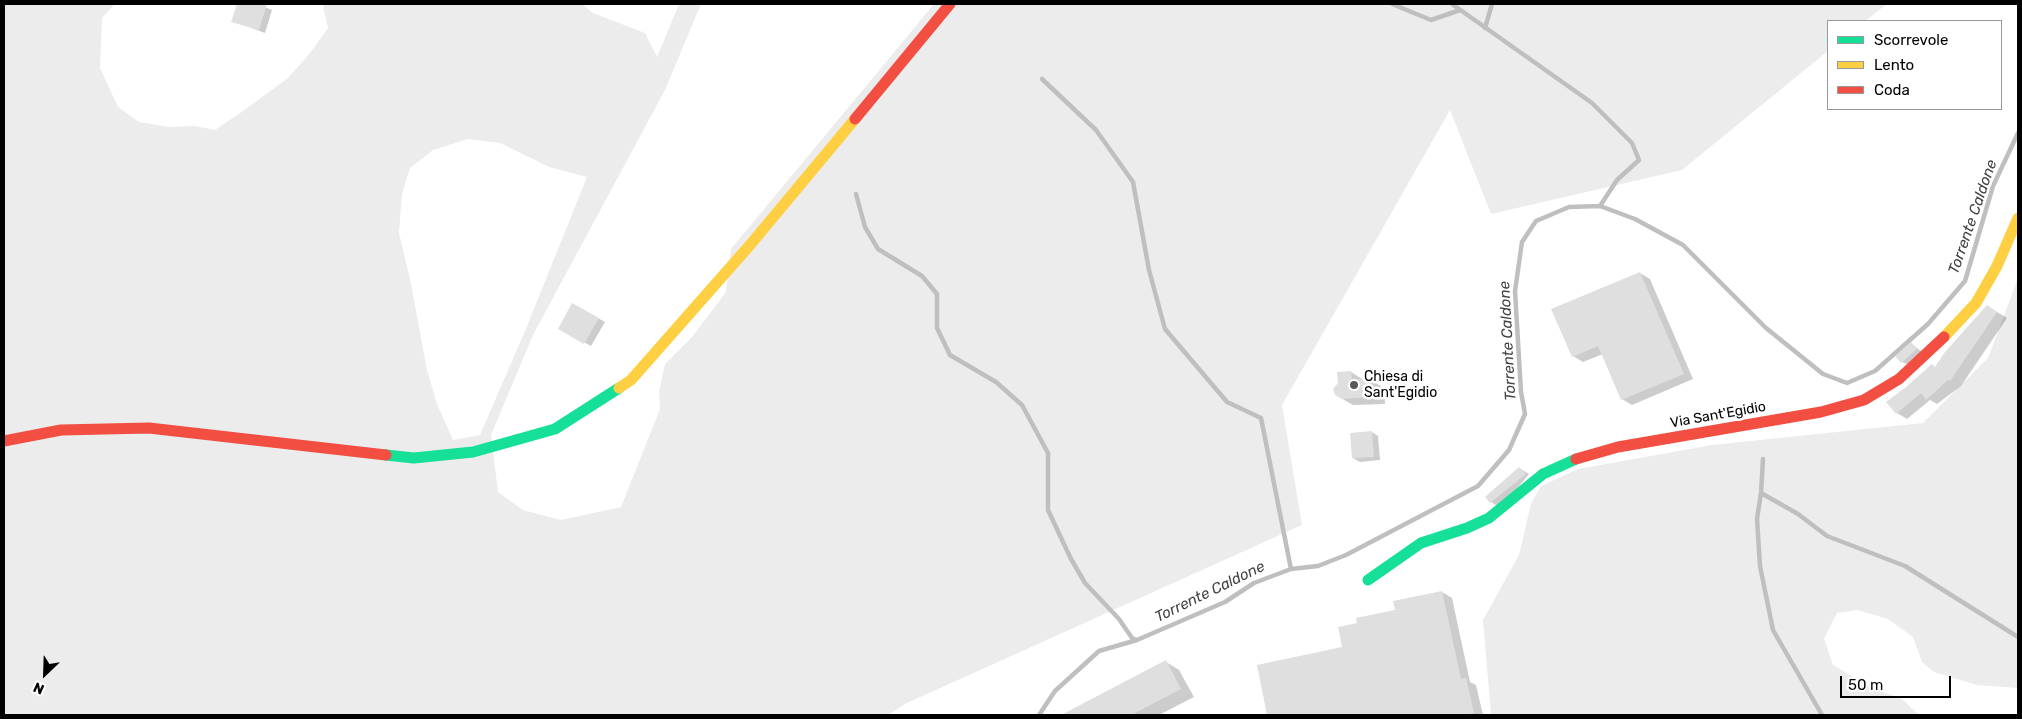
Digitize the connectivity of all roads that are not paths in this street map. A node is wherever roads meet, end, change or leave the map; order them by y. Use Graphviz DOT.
graph roads {
  1 [pos="950,4"];
  2 [pos="2018,218"];
  3 [pos="4,441"];
  4 [pos="1368,580"];
  1 -- 3 [label="main road"];
  2 -- 4 [label="main road, Via Sant'Egidio"];
}
